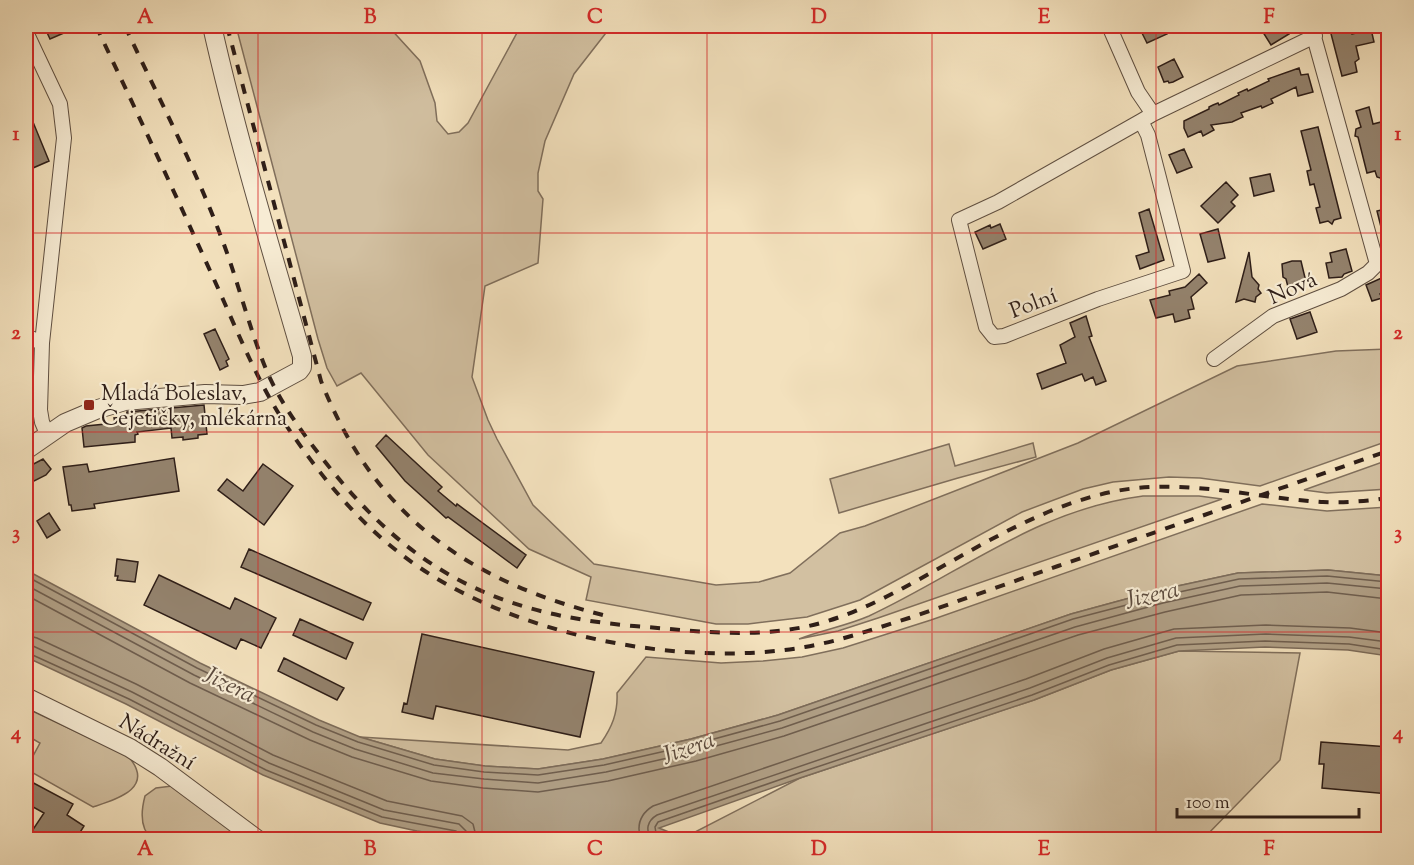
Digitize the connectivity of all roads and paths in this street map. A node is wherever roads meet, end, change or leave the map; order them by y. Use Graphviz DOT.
graph roads {
  1 [pos="212,26"];
  2 [pos="1109,26"];
  3 [pos="1313,31"];
  4 [pos="26,32"];
  5 [pos="1153,114"];
  6 [pos="1141,121"];
  7 [pos="1383,261"];
  8 [pos="26,336"];
  9 [pos="42,343"];
  10 [pos="1214,359"];
  11 [pos="48,436"];
  12 [pos="26,450"];
  13 [pos="26,697"];
  14 [pos="258,840"];
  1 -- 11 [label="street"];
  2 -- 5 [label="street"];
  3 -- 5 [label="street, Polní"];
  3 -- 7 [label="street"];
  4 -- 9 [label="street"];
  5 -- 6 [label="street, Polní"];
  6 -- 6 [label="street, Polní"];
  7 -- 10 [label="street, Nová"];
  8 -- 9 [label="street"];
  9 -- 11 [label="street"];
  11 -- 12 [label="street"];
  13 -- 14 [label="street, Nádražní"];
}
